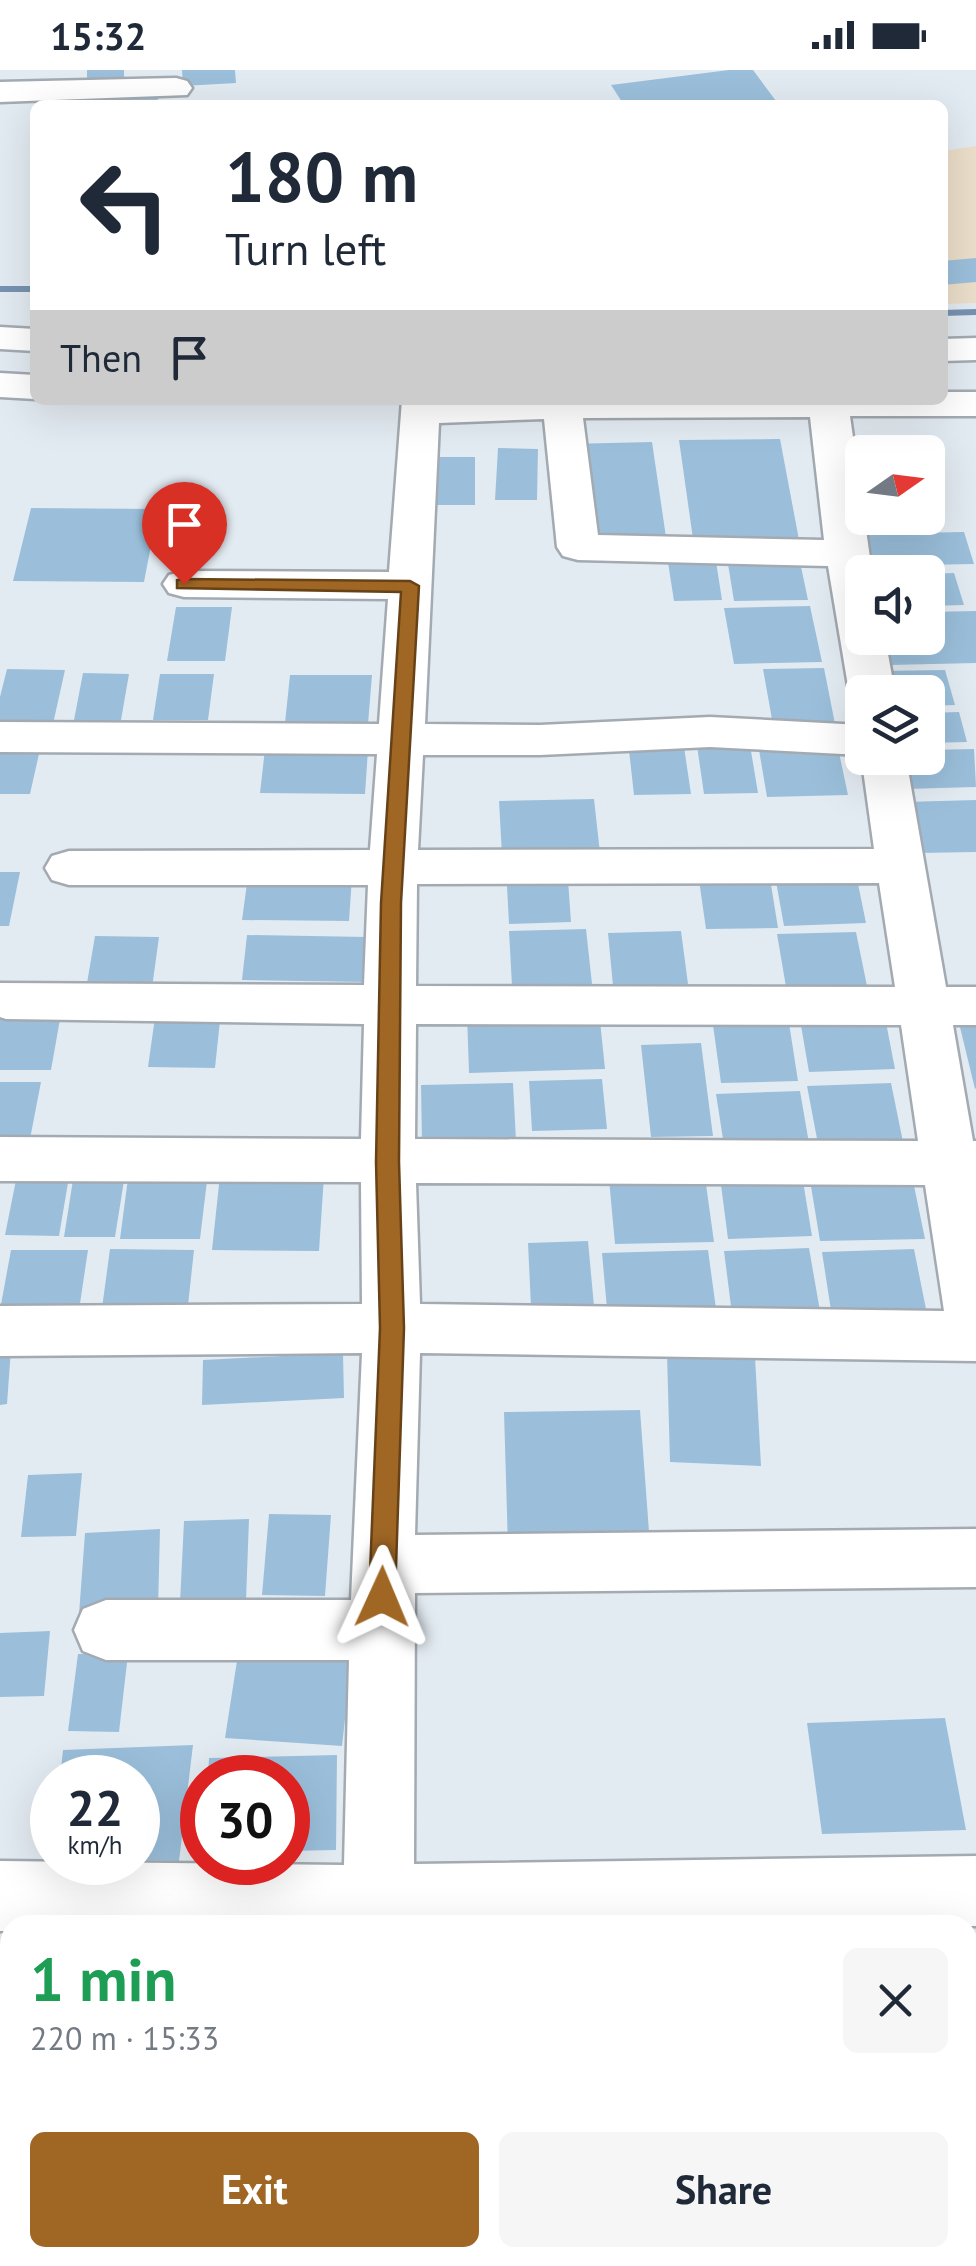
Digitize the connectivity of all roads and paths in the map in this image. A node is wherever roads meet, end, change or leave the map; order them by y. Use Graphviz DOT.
graph roads {
  1 [pos="176,88"];
  2 [pos="0,92"];
  3 [pos="0,320"];
  4 [pos="30,321"];
  5 [pos="948,331"];
  6 [pos="976,331"];
  7 [pos="0,338"];
  8 [pos="30,340"];
  9 [pos="976,349"];
  10 [pos="948,350"];
  11 [pos="0,363"];
  12 [pos="30,365"];
  13 [pos="976,371"];
  14 [pos="948,372"];
  15 [pos="948,383"];
  16 [pos="976,383"];
  17 [pos="0,385"];
  18 [pos="30,387"];
  19 [pos="948,404"];
  20 [pos="976,404"];
  21 [pos="629,405"];
  22 [pos="829,405"];
  23 [pos="421,406"];
  24 [pos="562,406"];
  25 [pos="847,554"];
  26 [pos="184,584"];
  27 [pos="410,586"];
  28 [pos="0,736"];
  29 [pos="401,739"];
  30 [pos="845,739"];
  31 [pos="886,775"];
  32 [pos="394,865"];
  33 [pos="900,866"];
  34 [pos="69,868"];
  35 [pos="6,1000"];
  36 [pos="924,1004"];
  37 [pos="390,1005"];
  38 [pos="976,1006"];
  39 [pos="0,1159"];
  40 [pos="388,1162"];
  41 [pos="963,1162"];
  42 [pos="392,1328"];
  43 [pos="976,1328"];
  44 [pos="0,1331"];
  45 [pos="976,1336"];
  46 [pos="976,1558"];
  47 [pos="383,1564"];
  48 [pos="106,1630"];
  49 [pos="382,1630"];
  50 [pos="976,1891"];
  51 [pos="0,1896"];
  52 [pos="378,1913"];
  1 -- 2 [label="main road"];
  3 -- 4 [label="main road"];
  5 -- 6 [label="main road"];
  7 -- 8 [label="main road"];
  9 -- 10 [label="main road"];
  11 -- 12 [label="main road"];
  13 -- 14 [label="main road"];
  15 -- 16 [label="main road"];
  17 -- 18 [label="main road"];
  19 -- 20 [label="main road"];
  21 -- 24 [label="main road"];
  22 -- 25 [label="main road"];
  23 -- 24 [label="main road"];
  23 -- 27 [label="main road"];
  24 -- 25 [label="main road"];
  26 -- 27 [label="main road"];
  27 -- 29 [label="main road"];
  28 -- 29 [label="main road"];
  29 -- 30 [label="main road"];
  29 -- 32 [label="main road"];
  31 -- 33 [label="main road"];
  32 -- 33 [label="main road"];
  32 -- 34 [label="main road"];
  32 -- 37 [label="main road"];
  33 -- 36 [label="main road"];
  35 -- 37 [label="main road"];
  36 -- 37 [label="main road"];
  36 -- 38 [label="main road"];
  36 -- 41 [label="main road"];
  37 -- 40 [label="main road"];
  39 -- 40 [label="main road"];
  40 -- 41 [label="main road"];
  40 -- 42 [label="main road"];
  41 -- 43 [label="main road"];
  42 -- 44 [label="main road"];
  42 -- 45 [label="main road"];
  42 -- 47 [label="main road"];
  46 -- 47 [label="main road"];
  47 -- 49 [label="main road"];
  48 -- 49 [label="main road"];
  49 -- 52 [label="main road"];
  50 -- 52 [label="main road"];
  51 -- 52 [label="main road"];
}
